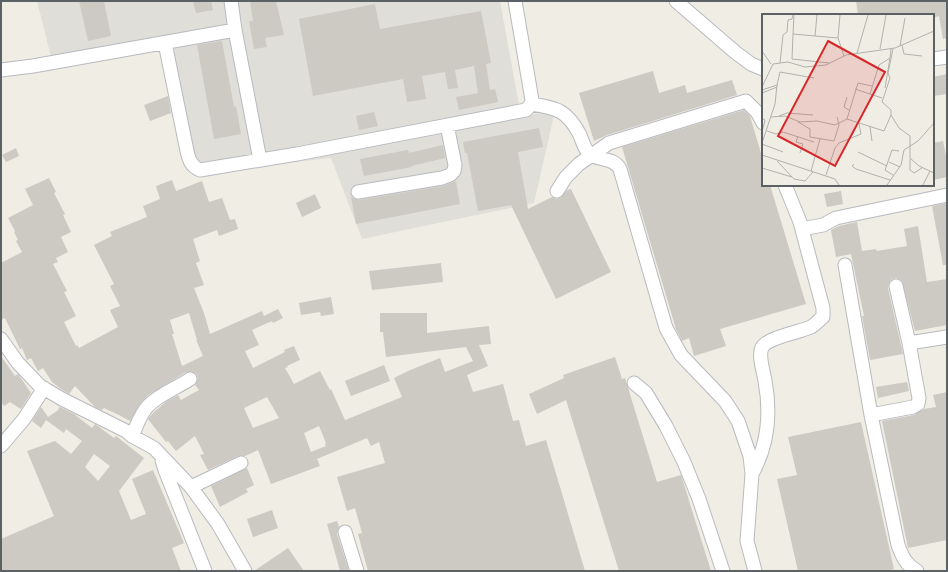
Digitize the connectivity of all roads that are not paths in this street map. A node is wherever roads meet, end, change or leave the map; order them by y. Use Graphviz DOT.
graph roads {
  1 [pos="231,1"];
  2 [pos="515,1"];
  3 [pos="676,1"];
  4 [pos="235,30"];
  5 [pos="165,43"];
  6 [pos="947,57"];
  7 [pos="934,59"];
  8 [pos="762,69"];
  9 [pos="1,70"];
  10 [pos="531,104"];
  11 [pos="762,121"];
  12 [pos="447,125"];
  13 [pos="593,155"];
  14 [pos="260,160"];
  15 [pos="785,186"];
  16 [pos="557,191"];
  17 [pos="358,192"];
  18 [pos="947,195"];
  19 [pos="802,229"];
  20 [pos="845,265"];
  21 [pos="896,286"];
  22 [pos="947,337"];
  23 [pos="1,339"];
  24 [pos="909,343"];
  25 [pos="190,379"];
  26 [pos="634,383"];
  27 [pos="44,388"];
  28 [pos="871,415"];
  29 [pos="132,436"];
  30 [pos="1,446"];
  31 [pos="161,455"];
  32 [pos="241,463"];
  33 [pos="752,474"];
  34 [pos="191,487"];
  35 [pos="345,532"];
  36 [pos="205,571"];
  37 [pos="245,571"];
  38 [pos="357,571"];
  39 [pos="723,571"];
  40 [pos="755,571"];
  41 [pos="917,571"];
  1 -- 4 [label="street"];
  2 -- 10 [label="street"];
  3 -- 8 [label="street"];
  4 -- 5 [label="street"];
  4 -- 14 [label="street"];
  5 -- 9 [label="street"];
  5 -- 14 [label="street"];
  6 -- 7 [label="street"];
  10 -- 12 [label="street"];
  10 -- 13 [label="street"];
  11 -- 13 [label="street"];
  12 -- 14 [label="street"];
  12 -- 17 [label="street"];
  13 -- 16 [label="street"];
  13 -- 33 [label="street"];
  15 -- 19 [label="street"];
  18 -- 19 [label="street"];
  19 -- 33 [label="street"];
  20 -- 28 [label="street"];
  21 -- 24 [label="street"];
  22 -- 24 [label="street"];
  23 -- 27 [label="street"];
  24 -- 28 [label="street"];
  25 -- 29 [label="street"];
  26 -- 39 [label="street"];
  27 -- 29 [label="street"];
  27 -- 30 [label="street"];
  28 -- 41 [label="street"];
  29 -- 31 [label="street"];
  31 -- 34 [label="street"];
  31 -- 36 [label="street"];
  32 -- 34 [label="street"];
  33 -- 40 [label="street"];
  34 -- 37 [label="street"];
  35 -- 38 [label="street"];
}
